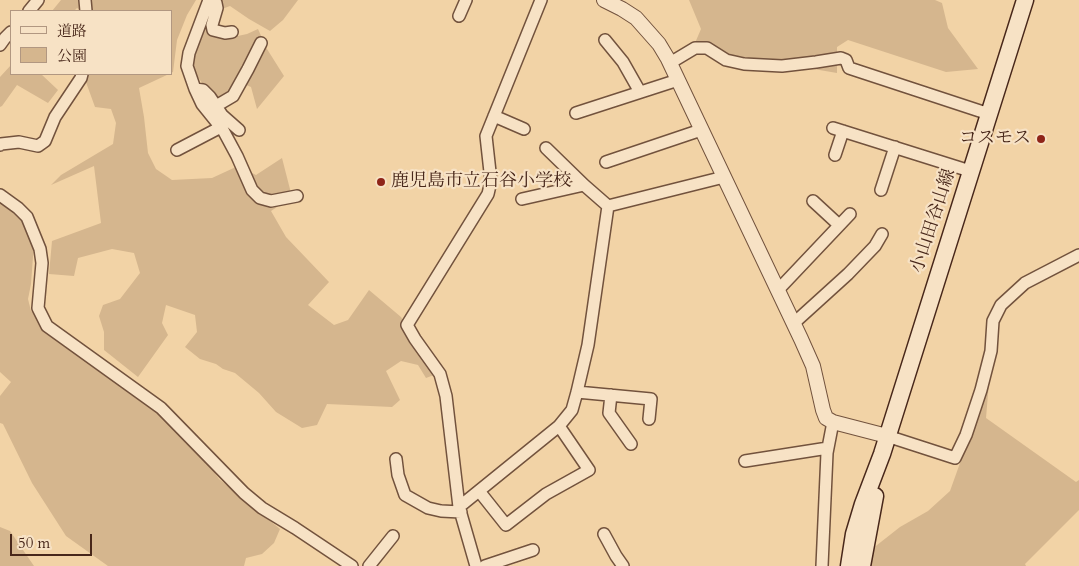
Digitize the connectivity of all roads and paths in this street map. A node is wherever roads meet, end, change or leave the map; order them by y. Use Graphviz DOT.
graph roads {
  1 [pos="210,0"];
  2 [pos="466,0"];
  3 [pos="541,0"];
  4 [pos="604,0"];
  5 [pos="1025,0"];
  6 [pos="459,16"];
  7 [pos="232,32"];
  8 [pos="10,33"];
  9 [pos="605,40"];
  10 [pos="260,43"];
  11 [pos="0,45"];
  12 [pos="670,63"];
  13 [pos="82,75"];
  14 [pos="678,80"];
  15 [pos="195,88"];
  16 [pos="640,92"];
  17 [pos="216,106"];
  18 [pos="576,113"];
  19 [pos="989,114"];
  20 [pos="494,116"];
  21 [pos="221,127"];
  22 [pos="524,129"];
  23 [pos="239,130"];
  24 [pos="702,130"];
  25 [pos="0,145"];
  26 [pos="894,147"];
  27 [pos="546,148"];
  28 [pos="177,150"];
  29 [pos="835,155"];
  30 [pos="606,162"];
  31 [pos="970,171"];
  32 [pos="724,177"];
  33 [pos="584,185"];
  34 [pos="881,190"];
  35 [pos="0,195"];
  36 [pos="297,196"];
  37 [pos="522,199"];
  38 [pos="813,201"];
  39 [pos="608,206"];
  40 [pos="850,214"];
  41 [pos="839,225"];
  42 [pos="882,234"];
  43 [pos="1079,255"];
  44 [pos="778,290"];
  45 [pos="794,323"];
  46 [pos="577,392"];
  47 [pos="611,395"];
  48 [pos="649,419"];
  49 [pos="833,422"];
  50 [pos="559,426"];
  51 [pos="887,436"];
  52 [pos="631,444"];
  53 [pos="828,448"];
  54 [pos="882,454"];
  55 [pos="396,459"];
  56 [pos="745,461"];
  57 [pos="479,491"];
  58 [pos="460,510"];
  59 [pos="604,534"];
  60 [pos="393,536"];
  61 [pos="534,550"];
  62 [pos="351,566"];
  63 [pos="369,566"];
  64 [pos="476,566"];
  65 [pos="486,566"];
  66 [pos="623,566"];
  67 [pos="822,566"];
  68 [pos="848,566"];
  69 [pos="862,566"];
  1 -- 7 [label="street"];
  1 -- 15 [label="street"];
  2 -- 6 [label="street"];
  3 -- 20 [label="street"];
  4 -- 12 [label="street"];
  5 -- 19 [label="main road, 小山田谷山線"];
  8 -- 11 [label="street"];
  9 -- 16 [label="street"];
  10 -- 17 [label="street"];
  12 -- 14 [label="street"];
  12 -- 19 [label="street"];
  13 -- 25 [label="street"];
  14 -- 16 [label="street"];
  14 -- 24 [label="street"];
  15 -- 17 [label="street"];
  15 -- 21 [label="street"];
  16 -- 18 [label="street"];
  17 -- 23 [label="street"];
  19 -- 31 [label="main road, 小山田谷山線"];
  20 -- 22 [label="street"];
  20 -- 58 [label="street"];
  21 -- 28 [label="street"];
  21 -- 36 [label="street"];
  24 -- 30 [label="street"];
  24 -- 32 [label="street"];
  26 -- 29 [label="street"];
  26 -- 31 [label="street"];
  26 -- 34 [label="street"];
  27 -- 33 [label="street"];
  31 -- 51 [label="main road, 小山田谷山線"];
  32 -- 39 [label="street"];
  32 -- 44 [label="street"];
  33 -- 37 [label="street"];
  33 -- 39 [label="street"];
  35 -- 62 [label="street"];
  38 -- 41 [label="street"];
  39 -- 46 [label="street"];
  40 -- 41 [label="street"];
  41 -- 44 [label="street"];
  42 -- 45 [label="street"];
  43 -- 51 [label="street"];
  44 -- 45 [label="street"];
  45 -- 49 [label="street"];
  46 -- 47 [label="street"];
  46 -- 50 [label="street"];
  47 -- 48 [label="street"];
  47 -- 52 [label="street"];
  49 -- 51 [label="street"];
  49 -- 53 [label="street"];
  50 -- 57 [label="street"];
  50 -- 57 [label="street"];
  51 -- 54 [label="main road, 小山田谷山線"];
  53 -- 56 [label="street"];
  53 -- 67 [label="street"];
  54 -- 68 [label="main road, 小山田谷山線"];
  54 -- 69 [label="main road, 小山田谷山線"];
  55 -- 58 [label="street"];
  57 -- 58 [label="street"];
  58 -- 64 [label="street"];
  59 -- 66 [label="street"];
  60 -- 63 [label="street"];
  61 -- 65 [label="street"];
}
